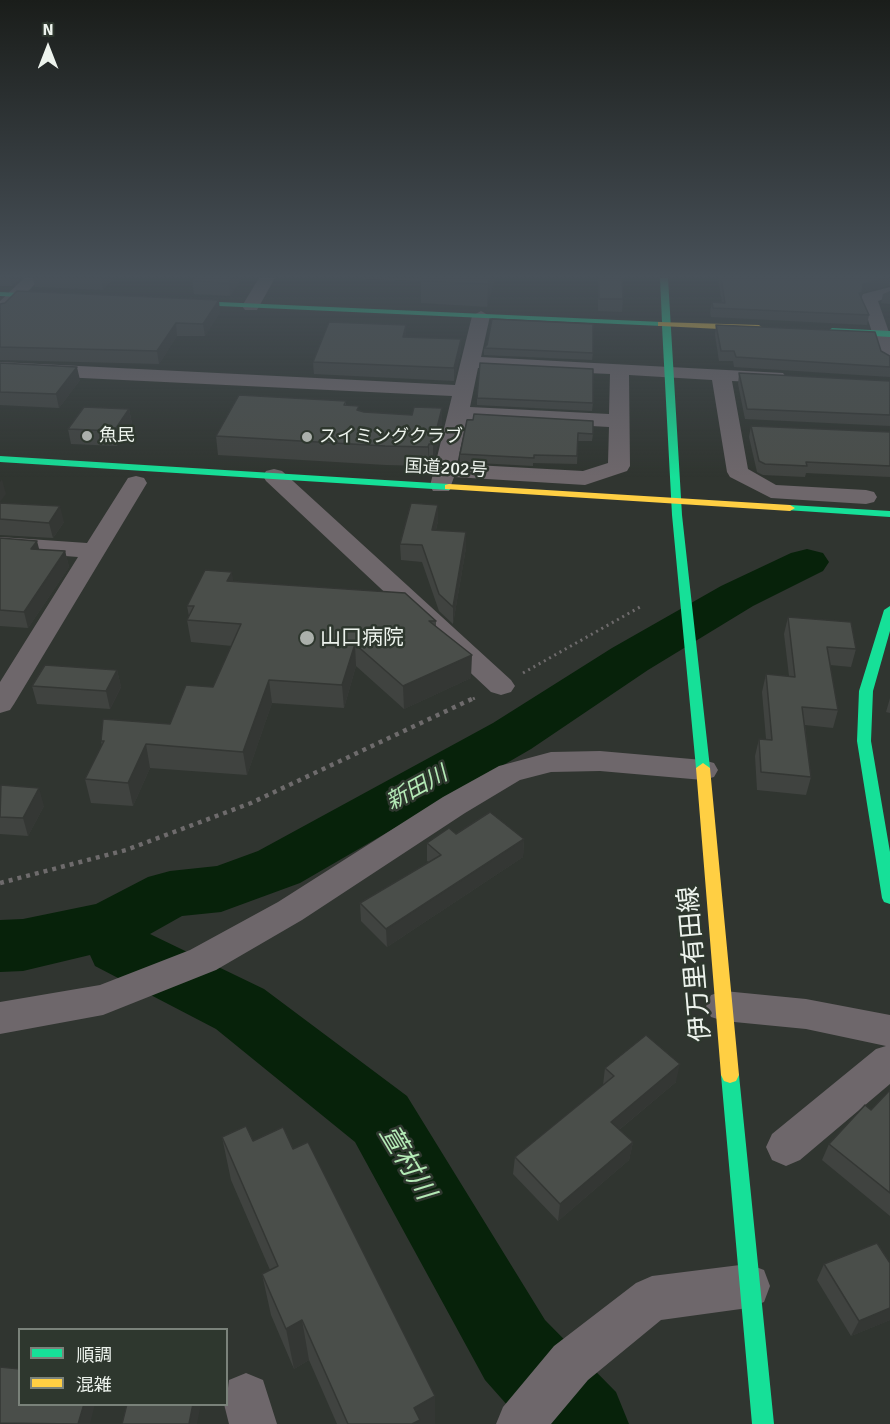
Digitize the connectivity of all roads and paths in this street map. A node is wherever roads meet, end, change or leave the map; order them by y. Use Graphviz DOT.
graph roads {
  1 [pos="474,344"];
  2 [pos="667,344"];
  3 [pos="886,344"];
  4 [pos="890,360"];
  5 [pos="470,362"];
  6 [pos="0,368"];
  7 [pos="619,369"];
  8 [pos="669,372"];
  9 [pos="721,374"];
  10 [pos="800,378"];
  11 [pos="463,392"];
  12 [pos="458,412"];
  13 [pos="618,421"];
  14 [pos="731,426"];
  15 [pos="754,428"];
  16 [pos="0,459"];
  17 [pos="443,478"];
  18 [pos="136,483"];
  19 [pos="287,488"];
  20 [pos="866,497"];
  21 [pos="676,500"];
  22 [pos="560,508"];
  23 [pos="890,514"];
  24 [pos="677,515"];
  25 [pos="890,528"];
  26 [pos="0,544"];
  27 [pos="94,551"];
  28 [pos="640,607"];
  29 [pos="890,610"];
  30 [pos="8,678"];
  31 [pos="501,686"];
  32 [pos="0,704"];
  33 [pos="703,770"];
  34 [pos="0,883"];
  35 [pos="890,898"];
  36 [pos="724,1006"];
  37 [pos="0,1018"];
  38 [pos="890,1031"];
  39 [pos="890,1061"];
  40 [pos="786,1147"];
  41 [pos="748,1287"];
  42 [pos="520,1424"];
  43 [pos="763,1424"];
  1 -- 5 [label="street"];
  2 -- 8 [label="main road, 伊万里有田線"];
  3 -- 4 [label="street"];
  5 -- 7 [label="street"];
  5 -- 11 [label="street"];
  6 -- 11 [label="street"];
  7 -- 8 [label="street"];
  7 -- 13 [label="street"];
  8 -- 9 [label="street"];
  8 -- 21 [label="main road, 伊万里有田線"];
  9 -- 10 [label="street"];
  9 -- 14 [label="street"];
  11 -- 12 [label="street"];
  12 -- 13 [label="street"];
  12 -- 17 [label="street"];
  13 -- 17 [label="street"];
  14 -- 15 [label="street"];
  14 -- 20 [label="street"];
  16 -- 19 [label="main road, 国道202号"];
  17 -- 19 [label="main road, 国道202号"];
  17 -- 21 [label="main road, 国道202号"];
  18 -- 27 [label="street"];
  19 -- 31 [label="street"];
  21 -- 23 [label="main road, 国道202号"];
  21 -- 24 [label="main road, 伊万里有田線"];
  22 -- 24 [label="main road"];
  24 -- 25 [label="main road"];
  24 -- 33 [label="main road, 伊万里有田線"];
  26 -- 27 [label="street"];
  27 -- 30 [label="street"];
  28 -- 31 [label="path"];
  29 -- 35 [label="main road"];
  30 -- 32 [label="street"];
  31 -- 34 [label="path"];
  33 -- 36 [label="main road, 伊万里有田線"];
  33 -- 37 [label="street"];
  36 -- 38 [label="street"];
  36 -- 41 [label="main road, 伊万里有田線"];
  39 -- 40 [label="street"];
  41 -- 42 [label="street"];
  41 -- 43 [label="main road, 伊万里有田線"];
}
